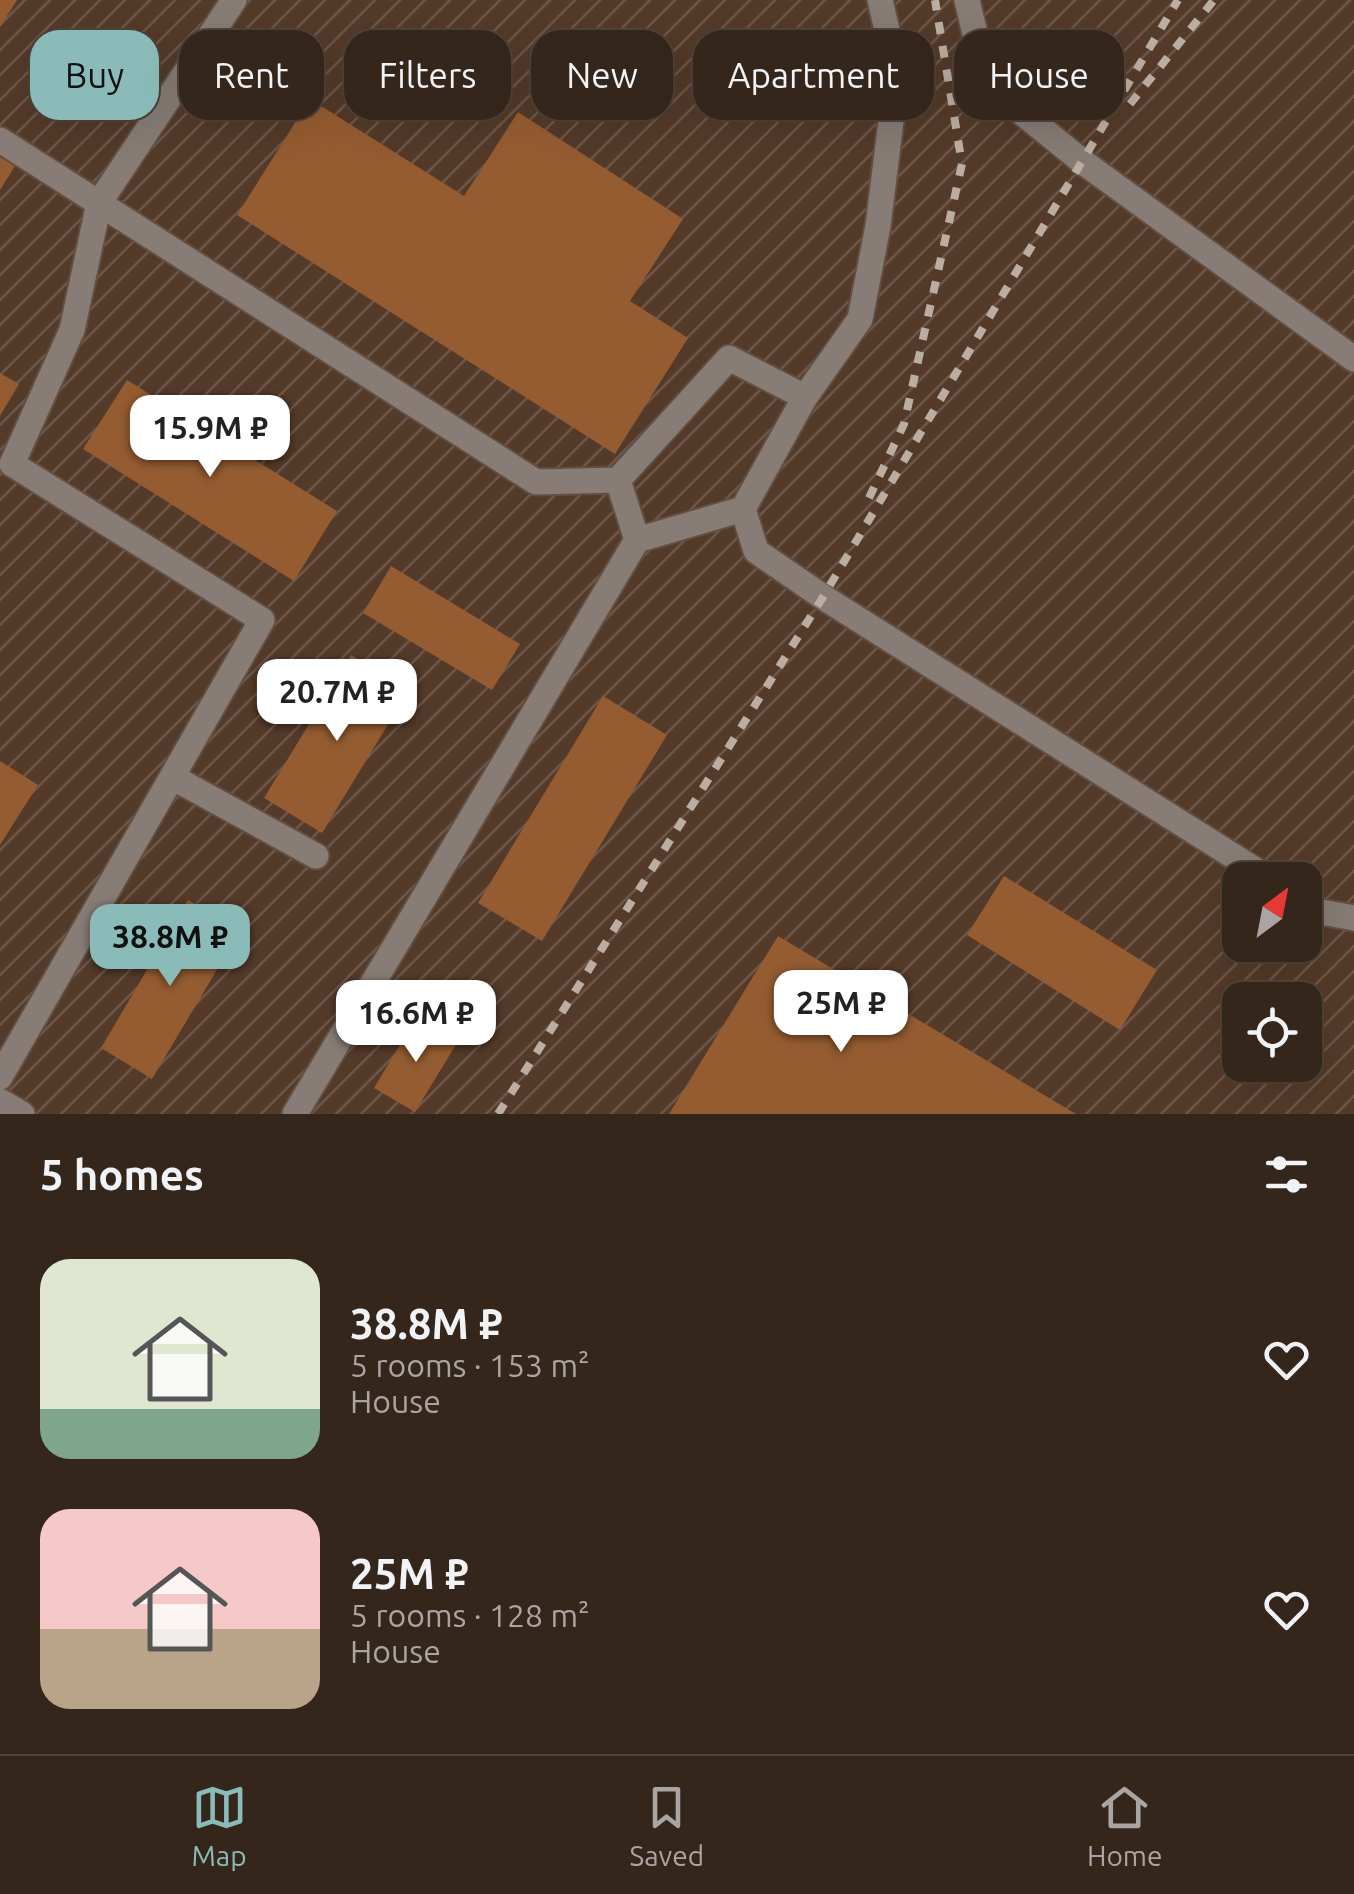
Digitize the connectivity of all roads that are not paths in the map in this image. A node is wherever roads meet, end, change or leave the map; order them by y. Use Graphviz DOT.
graph roads {
  1 [pos="234,0"];
  2 [pos="880,0"];
  3 [pos="967,0"];
  4 [pos="0,140"];
  5 [pos="99,203"];
  6 [pos="1354,359"];
  7 [pos="804,398"];
  8 [pos="618,480"];
  9 [pos="743,509"];
  10 [pos="637,540"];
  11 [pos="172,777"];
  12 [pos="316,856"];
  13 [pos="1242,862"];
  14 [pos="1322,912"];
  15 [pos="1354,918"];
  16 [pos="0,1076"];
  17 [pos="0,1100"];
  18 [pos="22,1114"];
  19 [pos="295,1114"];
  1 -- 5 [label="lane"];
  2 -- 7 [label="lane"];
  3 -- 6 [label="lane"];
  4 -- 5 [label="lane"];
  5 -- 8 [label="lane"];
  5 -- 11 [label="lane"];
  7 -- 8 [label="lane"];
  7 -- 9 [label="lane"];
  8 -- 10 [label="lane"];
  9 -- 10 [label="lane"];
  9 -- 13 [label="lane"];
  10 -- 19 [label="lane"];
  11 -- 12 [label="lane"];
  11 -- 16 [label="lane"];
  14 -- 15 [label="lane"];
  17 -- 18 [label="lane"];
}
